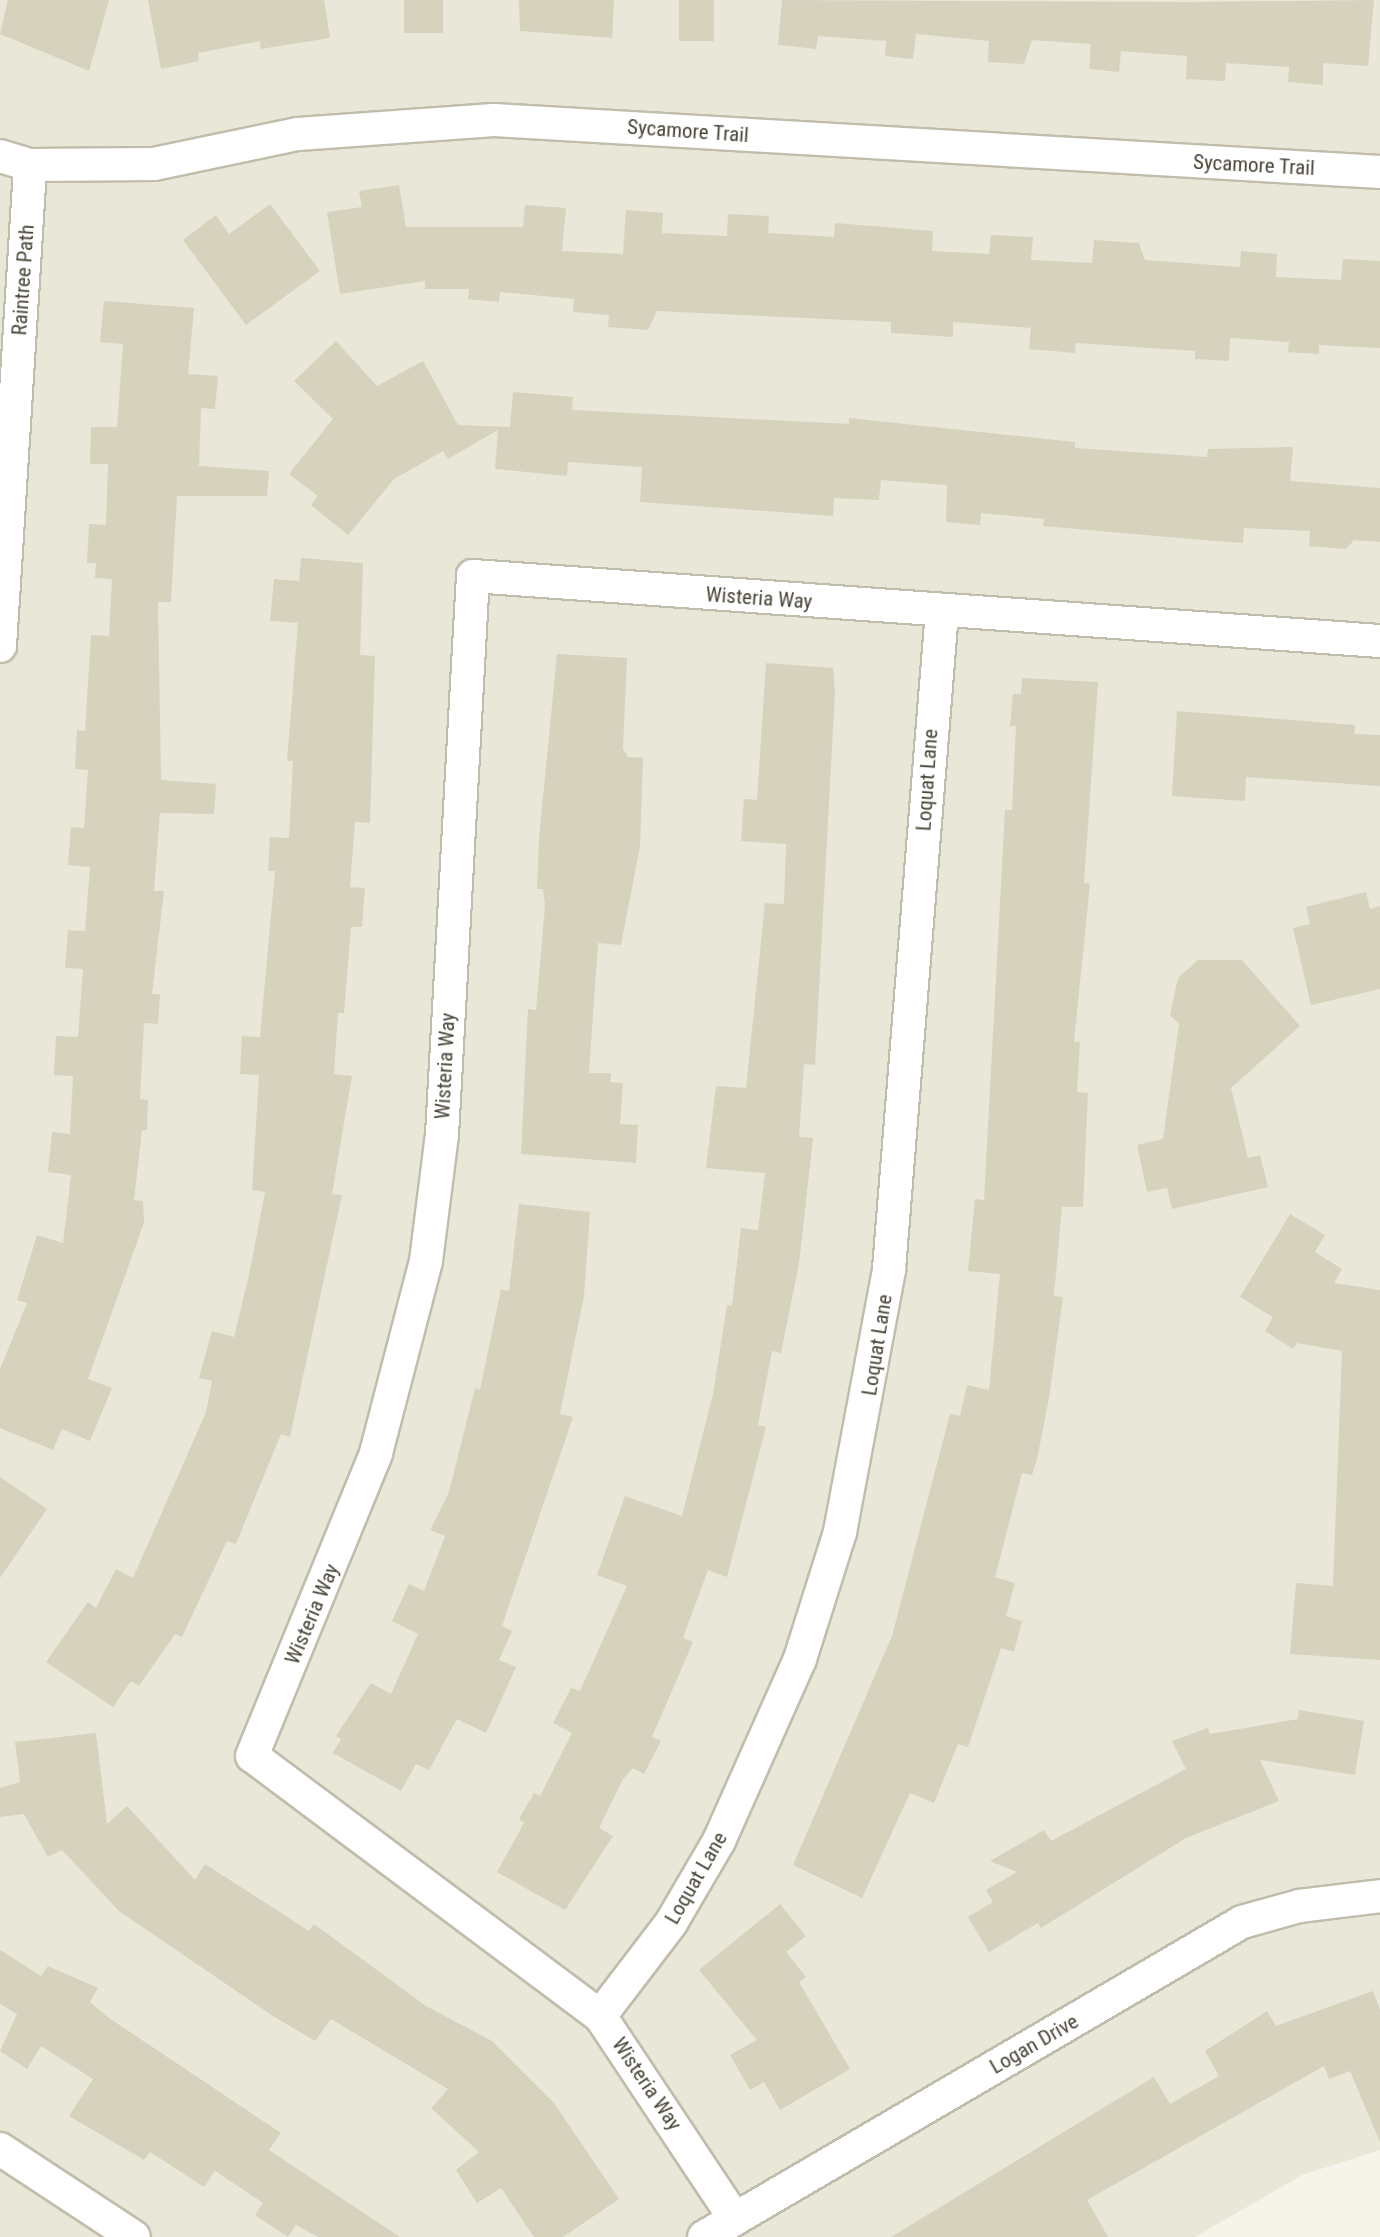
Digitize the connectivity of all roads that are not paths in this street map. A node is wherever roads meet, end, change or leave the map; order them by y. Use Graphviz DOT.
graph roads {
  1 [pos="0,156"];
  2 [pos="30,165"];
  3 [pos="1380,172"];
  4 [pos="942,612"];
  5 [pos="1380,642"];
  6 [pos="0,646"];
  7 [pos="1380,1896"];
  8 [pos="600,2016"];
  9 [pos="0,2149"];
  10 [pos="735,2219"];
  11 [pos="134,2237"];
  12 [pos="704,2237"];
  1 -- 2 [label="street, Sycamore Trail"];
  2 -- 3 [label="street, Sycamore Trail"];
  2 -- 6 [label="street, Raintree Path"];
  4 -- 5 [label="street, Wisteria Way"];
  4 -- 8 [label="street, Loquat Lane"];
  4 -- 8 [label="street, Wisteria Way"];
  7 -- 10 [label="street, Logan Drive"];
  8 -- 10 [label="street, Wisteria Way"];
  9 -- 11 [label="street"];
  10 -- 12 [label="street, Logan Drive"];
}
